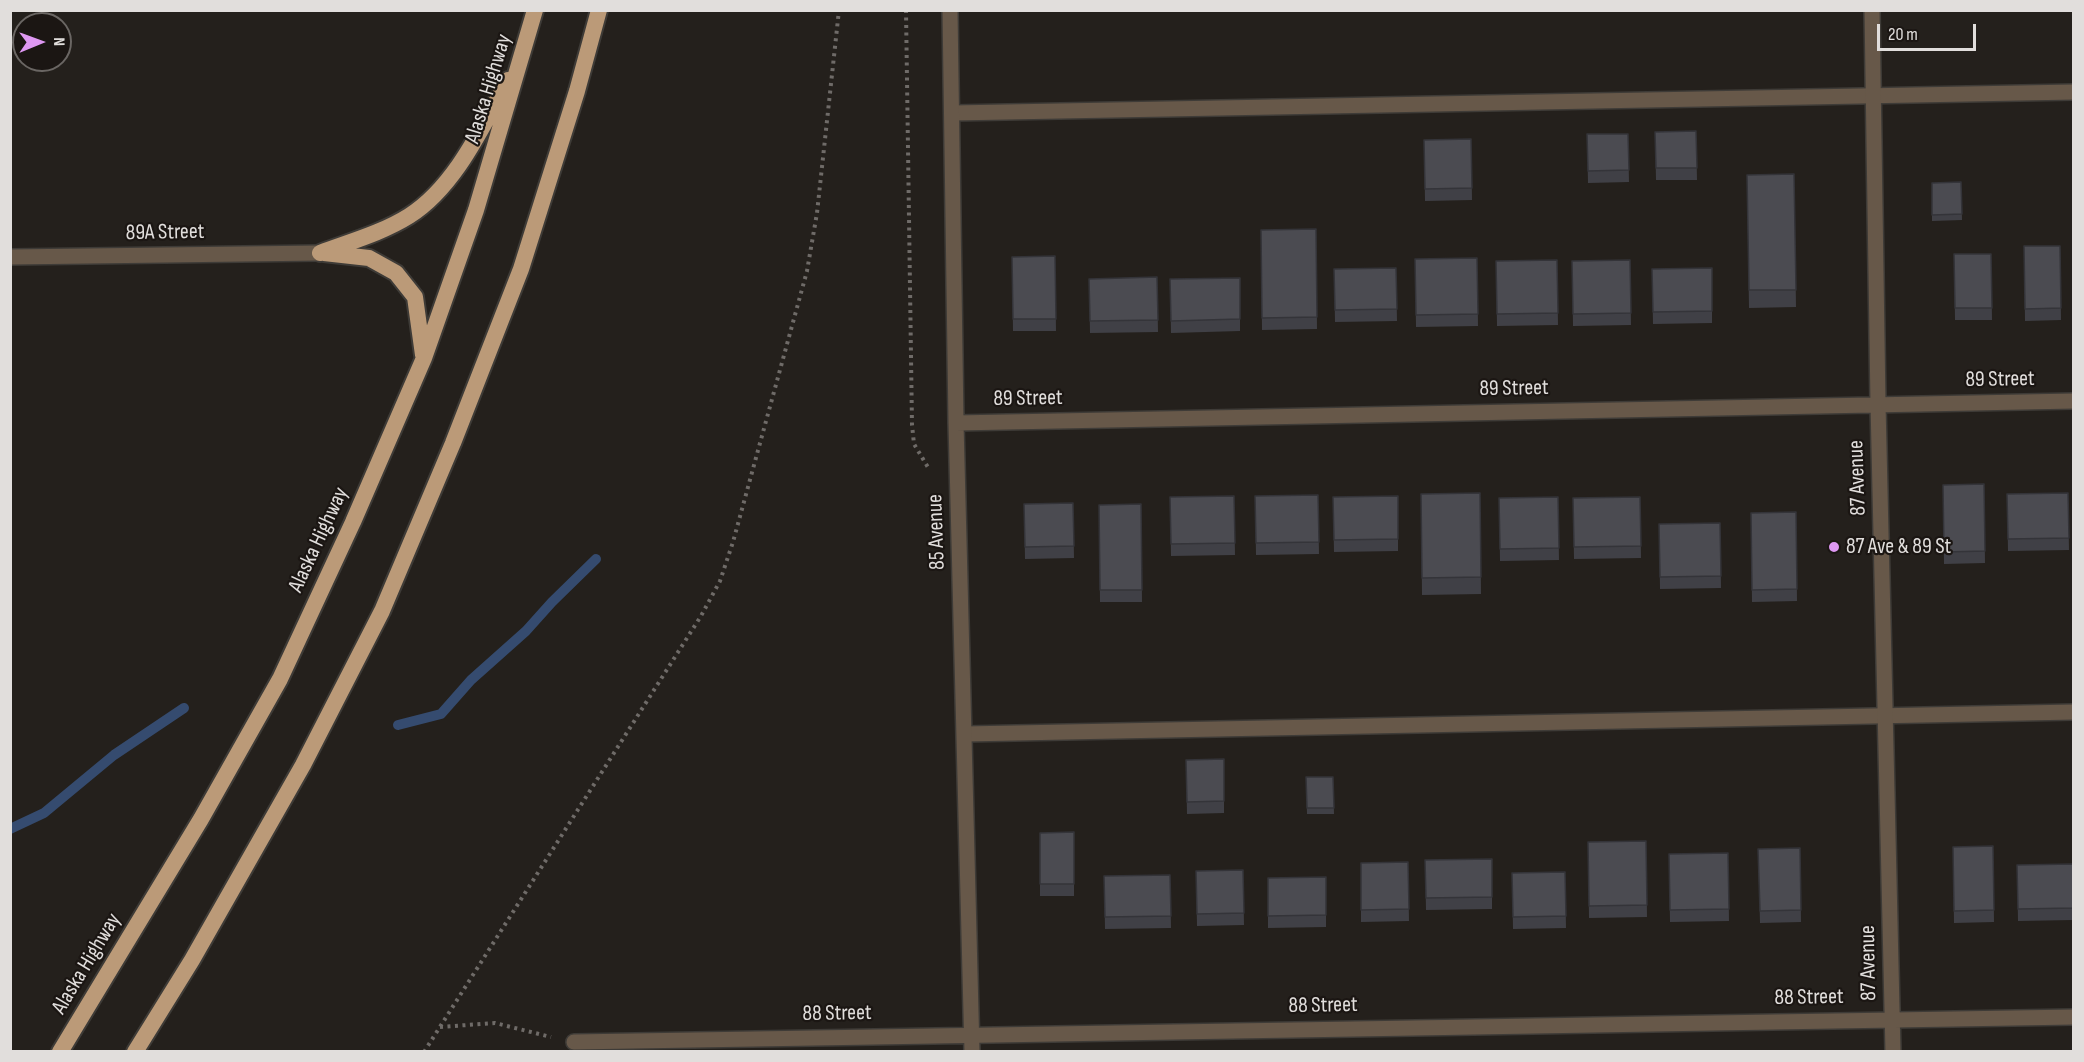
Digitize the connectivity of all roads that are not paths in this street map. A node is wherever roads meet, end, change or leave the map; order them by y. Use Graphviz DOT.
graph roads {
  1 [pos="535,10"];
  2 [pos="599,10"];
  3 [pos="950,10"];
  4 [pos="1872,10"];
  5 [pos="524,51"];
  6 [pos="2073,92"];
  7 [pos="1873,96"];
  8 [pos="953,113"];
  9 [pos="320,253"];
  10 [pos="10,257"];
  11 [pos="424,358"];
  12 [pos="2073,401"];
  13 [pos="1878,404"];
  14 [pos="956,423"];
  15 [pos="2073,712"];
  16 [pos="1887,715"];
  17 [pos="965,734"];
  18 [pos="2073,1017"];
  19 [pos="1892,1020"];
  20 [pos="972,1034"];
  21 [pos="574,1042"];
  22 [pos="60,1052"];
  23 [pos="135,1052"];
  24 [pos="972,1052"];
  25 [pos="1893,1052"];
  1 -- 5 [label="highway, Alaska Highway"];
  2 -- 23 [label="highway"];
  3 -- 8 [label="street, 85 Avenue"];
  4 -- 7 [label="street, 87 Avenue"];
  5 -- 9 [label="highway"];
  5 -- 11 [label="highway, Alaska Highway"];
  6 -- 7 [label="street"];
  7 -- 8 [label="street"];
  7 -- 13 [label="street, 87 Avenue"];
  8 -- 14 [label="street, 85 Avenue"];
  9 -- 10 [label="street, 89A Street"];
  9 -- 11 [label="highway"];
  11 -- 22 [label="highway, Alaska Highway"];
  12 -- 13 [label="street, 89 Street"];
  13 -- 14 [label="street, 89 Street"];
  13 -- 16 [label="street, 87 Avenue"];
  14 -- 17 [label="street, 85 Avenue"];
  15 -- 16 [label="street"];
  16 -- 17 [label="street"];
  16 -- 19 [label="street, 87 Avenue"];
  17 -- 20 [label="street, 85 Avenue"];
  18 -- 19 [label="street, 88 Street"];
  19 -- 20 [label="street, 88 Street"];
  19 -- 25 [label="street, 87 Avenue"];
  20 -- 21 [label="street, 88 Street"];
  20 -- 24 [label="street, 85 Avenue"];
}
